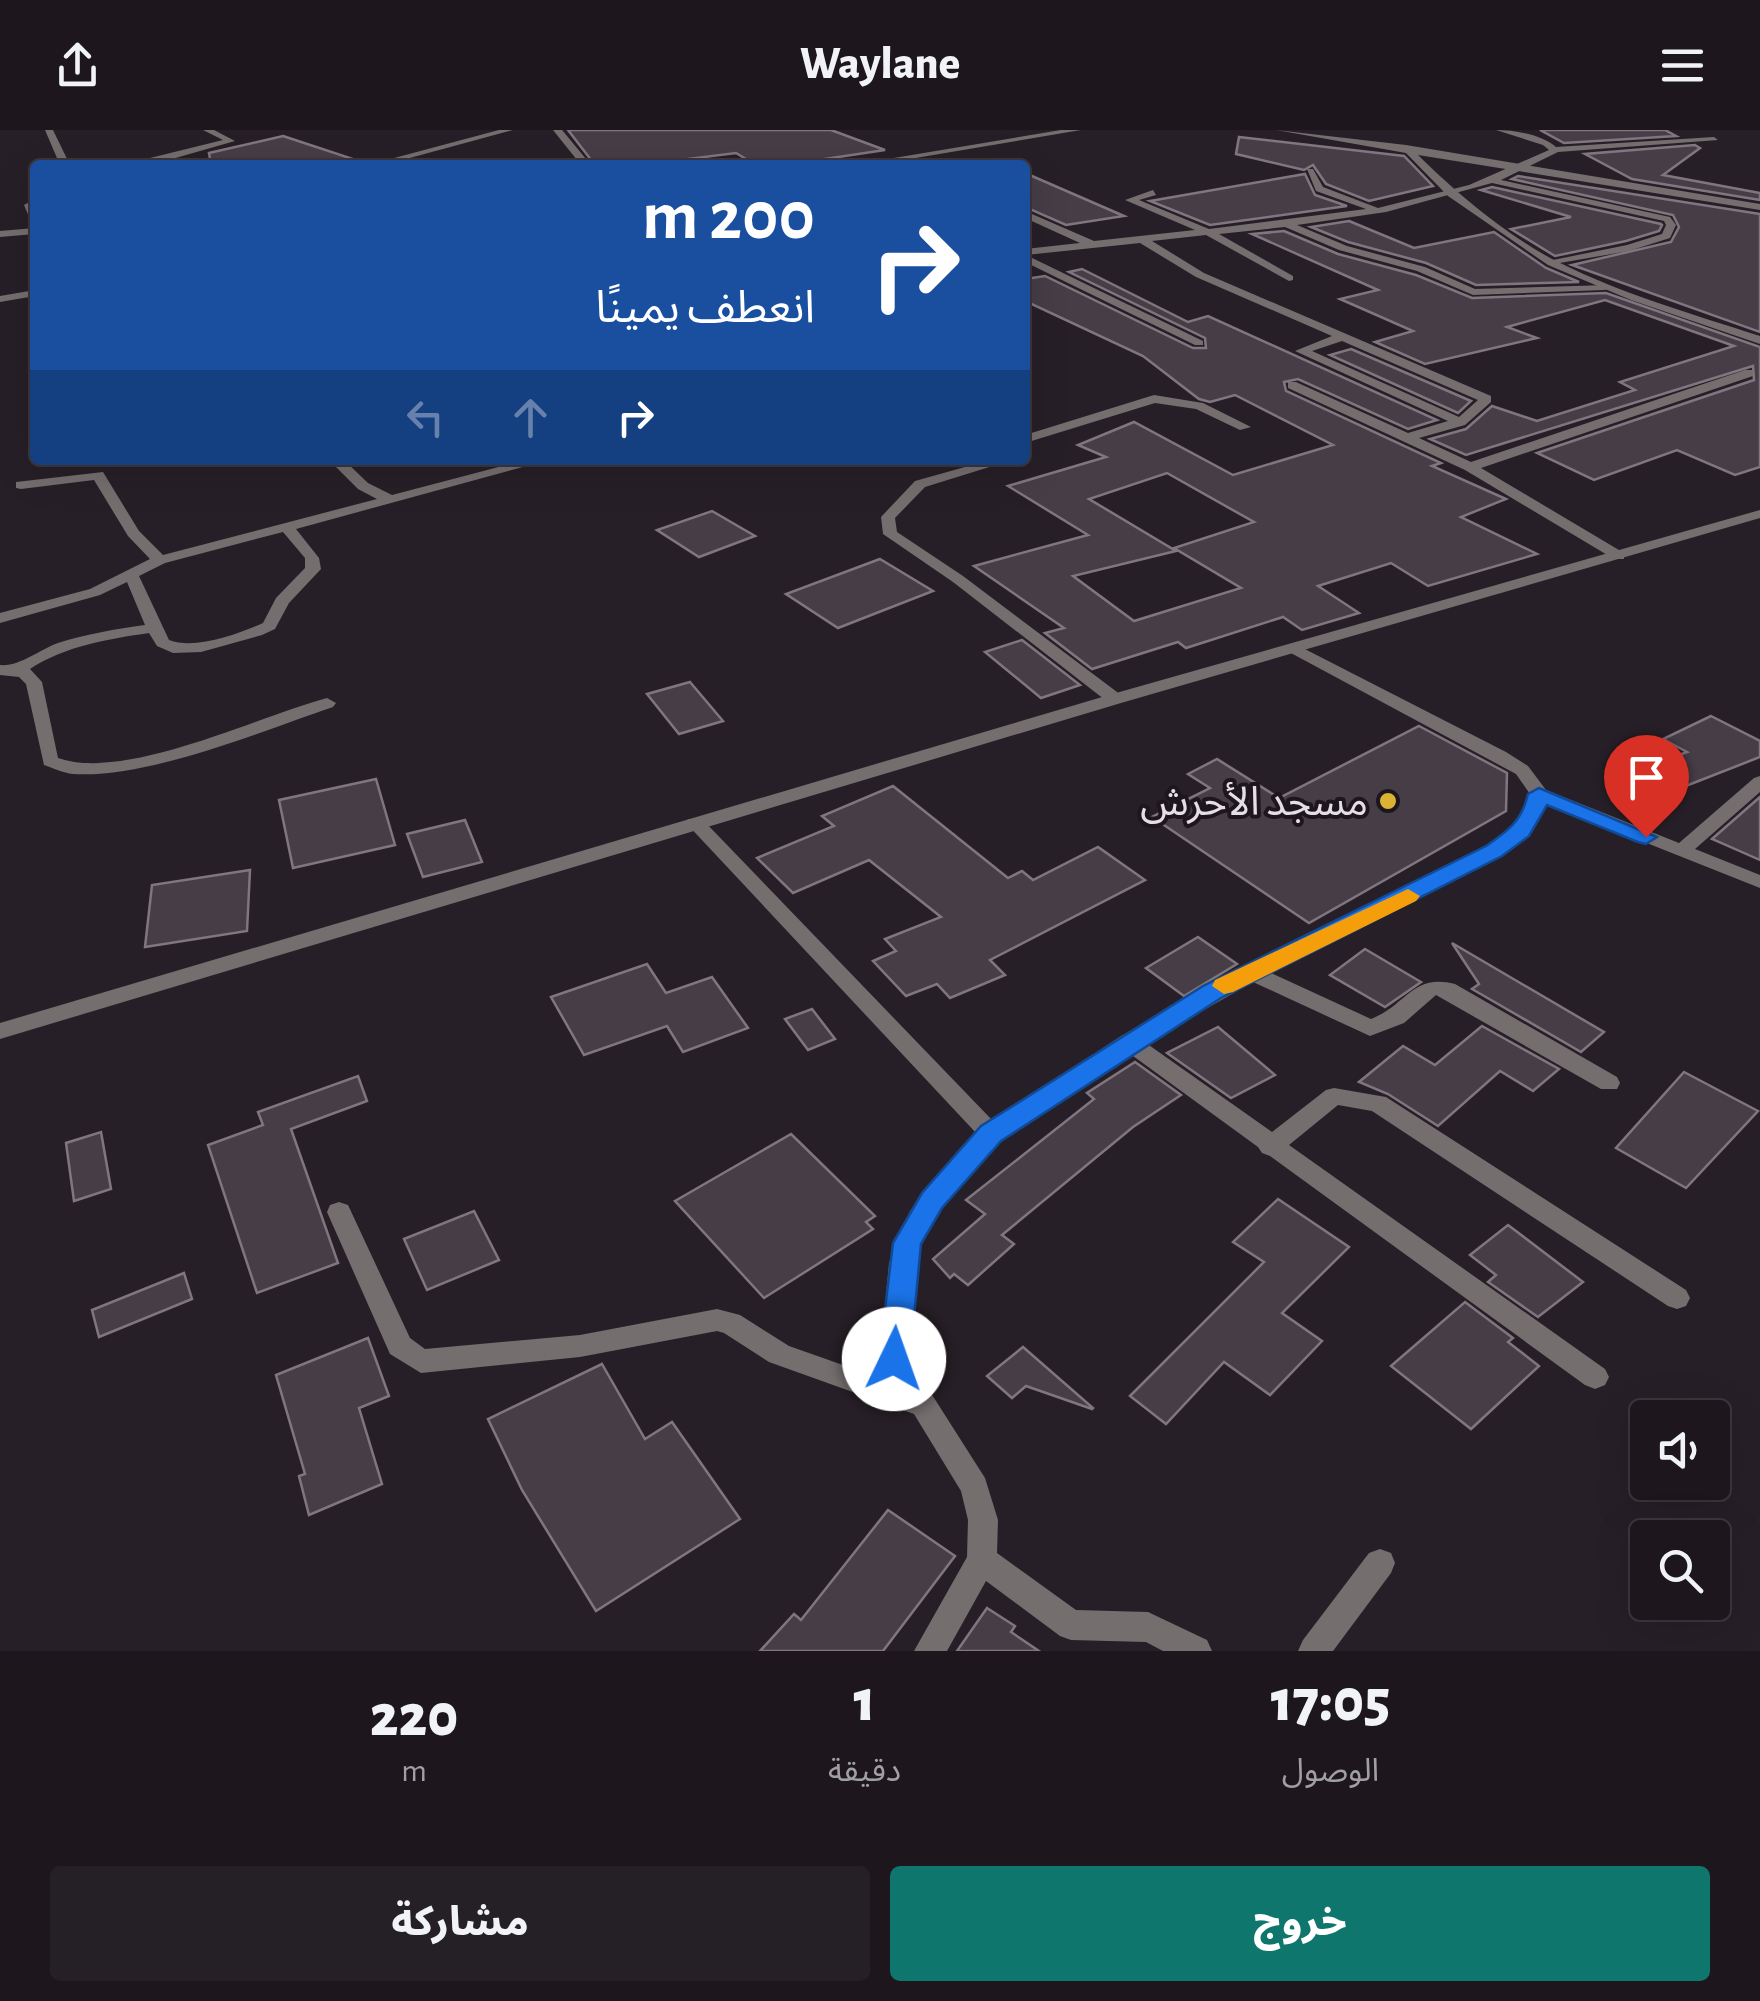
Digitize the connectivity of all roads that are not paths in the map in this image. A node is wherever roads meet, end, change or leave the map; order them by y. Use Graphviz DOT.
graph roads {
  1 [pos="49,130"];
  2 [pos="206,130"];
  3 [pos="508,130"];
  4 [pos="557,130"];
  5 [pos="1077,130"];
  6 [pos="1280,130"];
  7 [pos="1352,130"];
  8 [pos="1500,130"];
  9 [pos="1714,140"];
  10 [pos="1411,149"];
  11 [pos="1555,150"];
  12 [pos="63,160"];
  13 [pos="153,160"];
  14 [pos="393,160"];
  15 [pos="582,160"];
  16 [pos="902,160"];
  17 [pos="1517,166"];
  18 [pos="1310,171"];
  19 [pos="1490,180"];
  20 [pos="1153,193"];
  21 [pos="1451,194"];
  22 [pos="1760,207"];
  23 [pos="1376,210"];
  24 [pos="1030,216"];
  25 [pos="1289,226"];
  26 [pos="30,231"];
  27 [pos="1208,232"];
  28 [pos="0,234"];
  29 [pos="1144,241"];
  30 [pos="1092,245"];
  31 [pos="1030,254"];
  32 [pos="1030,258"];
  33 [pos="1552,263"];
  34 [pos="1289,278"];
  35 [pos="1604,286"];
  36 [pos="30,294"];
  37 [pos="0,299"];
  38 [pos="1345,336"];
  39 [pos="1760,340"];
  40 [pos="1199,343"];
  41 [pos="1748,373"];
  42 [pos="1292,385"];
  43 [pos="1460,422"];
  44 [pos="1244,427"];
  45 [pos="1409,437"];
  46 [pos="1030,438"];
  47 [pos="341,465"];
  48 [pos="521,465"];
  49 [pos="987,465"];
  50 [pos="1470,467"];
  51 [pos="21,484"];
  52 [pos="390,500"];
  53 [pos="1760,514"];
  54 [pos="287,527"];
  55 [pos="1619,556"];
  56 [pos="160,560"];
  57 [pos="130,572"];
  58 [pos="0,618"];
  59 [pos="154,628"];
  60 [pos="1296,650"];
  61 [pos="8,670"];
  62 [pos="1115,699"];
  63 [pos="327,703"];
  64 [pos="1760,782"];
  65 [pos="1539,794"];
  66 [pos="695,823"];
  67 [pos="1681,851"];
  68 [pos="1760,882"];
  69 [pos="1250,972"];
  70 [pos="0,1031"];
  71 [pos="1129,1042"];
  72 [pos="1609,1083"];
  73 [pos="991,1134"];
  74 [pos="1270,1146"];
  75 [pos="339,1212"];
  76 [pos="1677,1298"];
  77 [pos="1595,1377"];
  78 [pos="922,1405"];
  79 [pos="982,1560"];
  80 [pos="1380,1563"];
  81 [pos="930,1651"];
  82 [pos="1196,1651"];
  83 [pos="1314,1651"];
  1 -- 12 [label="street"];
  2 -- 13 [label="street"];
  3 -- 14 [label="street"];
  4 -- 15 [label="street"];
  5 -- 16 [label="street"];
  6 -- 10 [label="street"];
  7 -- 10 [label="street"];
  8 -- 11 [label="street"];
  9 -- 11 [label="street"];
  10 -- 17 [label="street"];
  10 -- 21 [label="street"];
  11 -- 17 [label="street"];
  17 -- 19 [label="street"];
  17 -- 22 [label="street"];
  18 -- 23 [label="street"];
  19 -- 21 [label="street"];
  19 -- 33 [label="street"];
  20 -- 27 [label="street"];
  21 -- 23 [label="street"];
  21 -- 33 [label="street"];
  23 -- 25 [label="street"];
  24 -- 30 [label="street"];
  25 -- 27 [label="street"];
  25 -- 35 [label="street"];
  26 -- 28 [label="street"];
  27 -- 29 [label="street"];
  27 -- 34 [label="street"];
  29 -- 30 [label="street"];
  29 -- 38 [label="street"];
  30 -- 31 [label="street"];
  32 -- 40 [label="street"];
  33 -- 35 [label="street"];
  35 -- 39 [label="street"];
  36 -- 37 [label="street"];
  38 -- 43 [label="street"];
  38 -- 43 [label="street"];
  41 -- 50 [label="street"];
  42 -- 45 [label="street"];
  43 -- 45 [label="street"];
  44 -- 46 [label="street"];
  45 -- 50 [label="street"];
  47 -- 52 [label="street"];
  48 -- 52 [label="street"];
  49 -- 62 [label="street"];
  50 -- 55 [label="street"];
  51 -- 56 [label="street"];
  52 -- 54 [label="street"];
  53 -- 55 [label="street"];
  54 -- 56 [label="street"];
  54 -- 59 [label="street"];
  55 -- 60 [label="street"];
  56 -- 57 [label="street"];
  57 -- 58 [label="street"];
  57 -- 59 [label="street"];
  59 -- 61 [label="street"];
  60 -- 62 [label="street"];
  60 -- 65 [label="street"];
  61 -- 63 [label="street"];
  62 -- 66 [label="street"];
  64 -- 67 [label="street"];
  65 -- 67 [label="street"];
  65 -- 69 [label="street"];
  66 -- 70 [label="street"];
  66 -- 73 [label="street"];
  67 -- 68 [label="street"];
  69 -- 71 [label="street"];
  69 -- 72 [label="street"];
  71 -- 73 [label="street"];
  71 -- 74 [label="street"];
  73 -- 78 [label="street"];
  74 -- 76 [label="street"];
  74 -- 77 [label="street"];
  75 -- 78 [label="street"];
  78 -- 79 [label="street"];
  79 -- 81 [label="street"];
  79 -- 82 [label="street"];
  80 -- 83 [label="street"];
}
